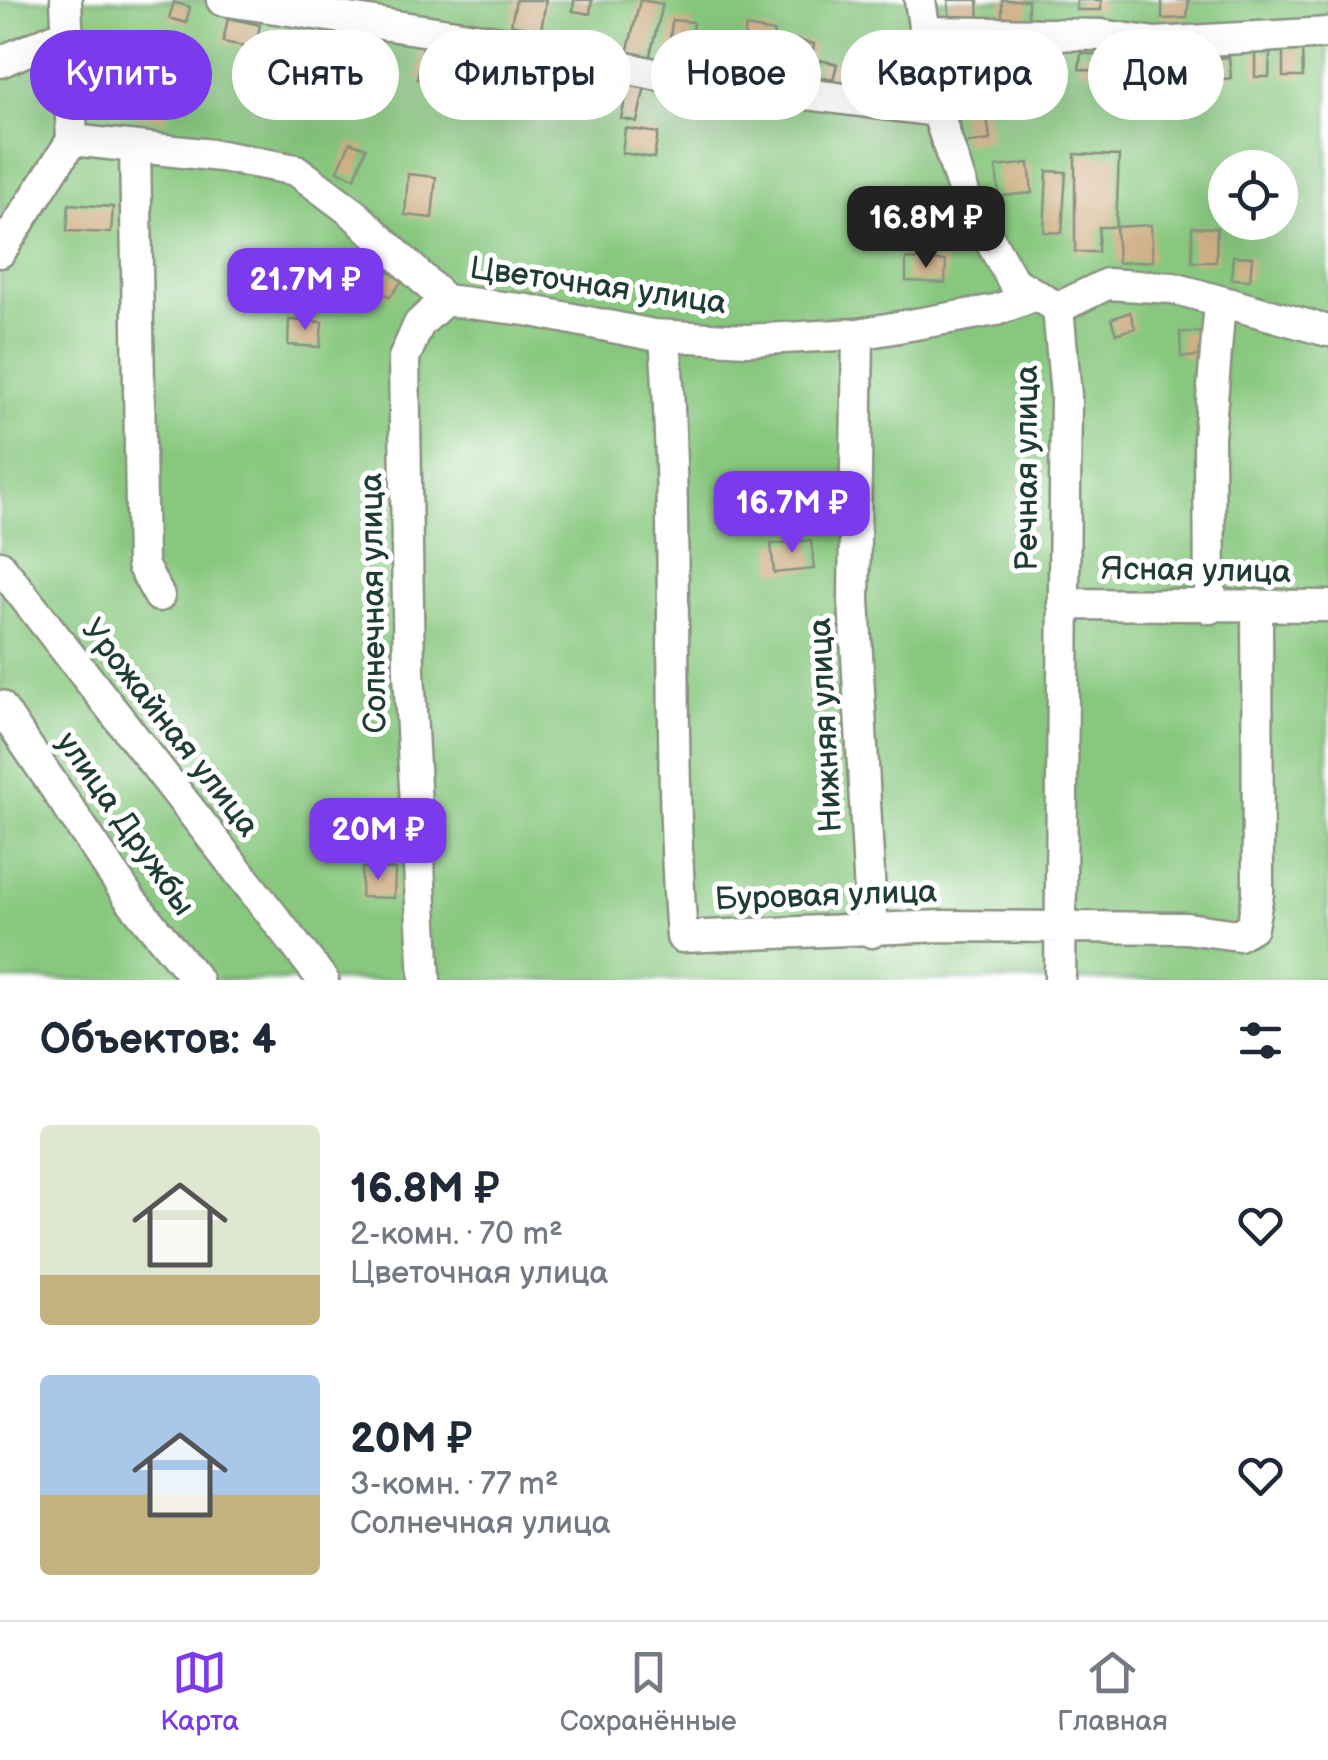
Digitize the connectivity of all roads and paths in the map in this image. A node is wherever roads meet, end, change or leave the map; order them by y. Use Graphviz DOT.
graph roads {
  1 [pos="66,0"];
  2 [pos="222,0"];
  3 [pos="920,0"];
  4 [pos="66,30"];
  5 [pos="928,30"];
  6 [pos="1328,33"];
  7 [pos="1068,34"];
  8 [pos="30,49"];
  9 [pos="0,62"];
  10 [pos="841,99"];
  11 [pos="71,120"];
  12 [pos="941,120"];
  13 [pos="72,140"];
  14 [pos="135,147"];
  15 [pos="0,252"];
  16 [pos="445,300"];
  17 [pos="1047,301"];
  18 [pos="1220,301"];
  19 [pos="1328,331"];
  20 [pos="858,334"];
  21 [pos="665,336"];
  22 [pos="0,566"];
  23 [pos="159,596"];
  24 [pos="1063,604"];
  25 [pos="1328,606"];
  26 [pos="1210,608"];
  27 [pos="1257,608"];
  28 [pos="0,706"];
  29 [pos="1060,929"];
  30 [pos="872,932"];
  31 [pos="197,980"];
  32 [pos="322,980"];
  33 [pos="425,980"];
  34 [pos="1060,980"];
  1 -- 4 [label="street"];
  2 -- 10 [label="street"];
  3 -- 5 [label="street"];
  6 -- 7 [label="street"];
  8 -- 9 [label="street"];
  11 -- 13 [label="street"];
  12 -- 17 [label="street"];
  13 -- 14 [label="street, Цветочная улица"];
  13 -- 15 [label="street"];
  14 -- 16 [label="street, Цветочная улица"];
  14 -- 23 [label="street"];
  16 -- 21 [label="street, Цветочная улица"];
  16 -- 33 [label="street, Солнечная улица"];
  17 -- 18 [label="street, Цветочная улица"];
  17 -- 20 [label="street, Цветочная улица"];
  17 -- 24 [label="street, Речная улица"];
  18 -- 19 [label="street, Цветочная улица"];
  18 -- 26 [label="street"];
  20 -- 21 [label="street, Цветочная улица"];
  20 -- 30 [label="street, Нижняя улица"];
  21 -- 30 [label="street, Буровая улица"];
  22 -- 32 [label="street, Урожайная улица"];
  24 -- 26 [label="street, Ясная улица"];
  24 -- 29 [label="street, Речная улица"];
  25 -- 27 [label="street, Ясная улица"];
  26 -- 27 [label="street, Ясная улица"];
  27 -- 29 [label="street, Буровая улица"];
  28 -- 31 [label="street, улица Дружбы"];
  29 -- 30 [label="street, Буровая улица"];
  29 -- 34 [label="street, Речная улица"];
}
